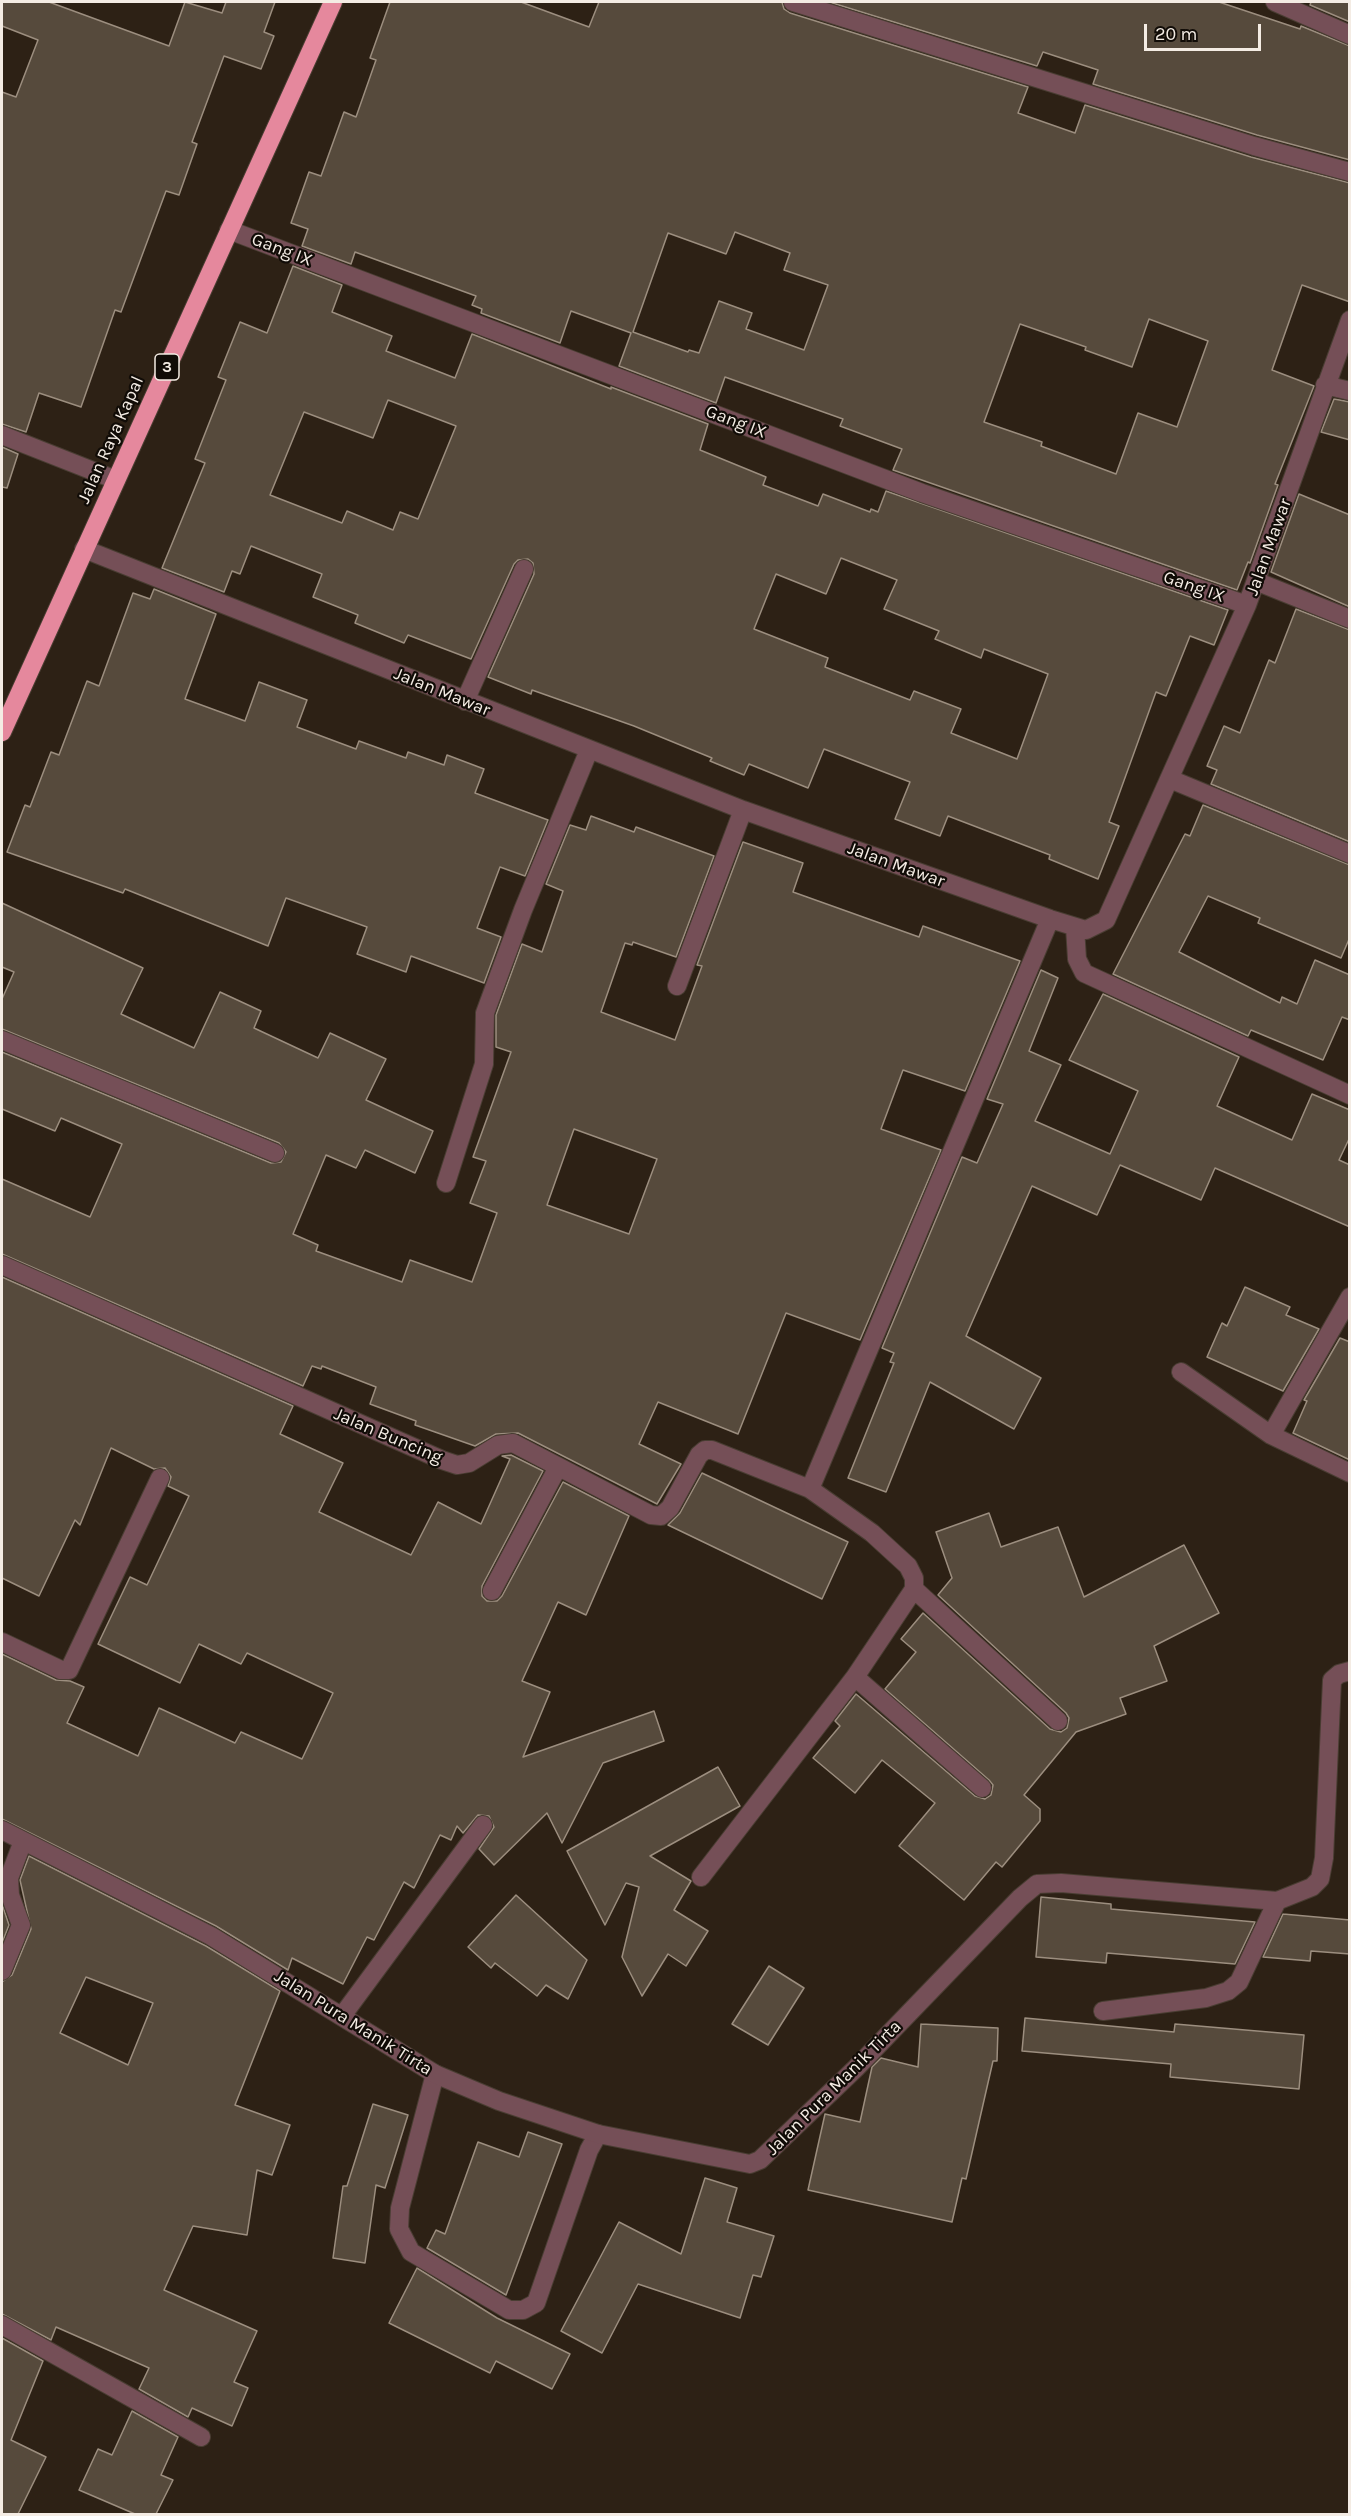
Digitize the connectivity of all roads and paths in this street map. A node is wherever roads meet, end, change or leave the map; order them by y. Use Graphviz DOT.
graph roads {
  1 [pos="333,2"];
  2 [pos="793,2"];
  3 [pos="1275,2"];
  4 [pos="1350,35"];
  5 [pos="1350,172"];
  6 [pos="229,230"];
  7 [pos="1350,320"];
  8 [pos="1325,385"];
  9 [pos="1350,391"];
  10 [pos="2,435"];
  11 [pos="116,480"];
  12 [pos="84,549"];
  13 [pos="524,569"];
  14 [pos="1258,582"];
  15 [pos="1247,605"];
  16 [pos="1350,619"];
  17 [pos="465,701"];
  18 [pos="2,732"];
  19 [pos="589,750"];
  20 [pos="1170,779"];
  21 [pos="742,810"];
  22 [pos="1350,854"];
  23 [pos="1050,919"];
  24 [pos="1075,927"];
  25 [pos="677,986"];
  26 [pos="2,1040"];
  27 [pos="1350,1095"];
  28 [pos="275,1153"];
  29 [pos="446,1183"];
  30 [pos="2,1265"];
  31 [pos="1350,1297"];
  32 [pos="1181,1372"];
  33 [pos="1270,1435"];
  34 [pos="558,1467"];
  35 [pos="1350,1473"];
  36 [pos="160,1478"];
  37 [pos="810,1489"];
  38 [pos="914,1589"];
  39 [pos="492,1591"];
  40 [pos="2,1642"];
  41 [pos="1350,1671"];
  42 [pos="855,1677"];
  43 [pos="1058,1720"];
  44 [pos="982,1788"];
  45 [pos="483,1825"];
  46 [pos="2,1830"];
  47 [pos="23,1841"];
  48 [pos="701,1877"];
  49 [pos="1277,1901"];
  50 [pos="2,1971"];
  51 [pos="1103,2011"];
  52 [pos="342,2016"];
  53 [pos="435,2074"];
  54 [pos="598,2134"];
  55 [pos="2,2325"];
  56 [pos="201,2437"];
  1 -- 6 [label="highway, Jalan Raya Kapal / 3"];
  2 -- 5 [label="street"];
  3 -- 4 [label="street"];
  6 -- 11 [label="highway, Jalan Raya Kapal / 3"];
  6 -- 15 [label="street, Gang IX"];
  7 -- 8 [label="street, Jalan Mawar"];
  8 -- 9 [label="street"];
  8 -- 14 [label="street, Jalan Mawar"];
  10 -- 11 [label="street"];
  11 -- 12 [label="highway, Jalan Raya Kapal / 3"];
  12 -- 17 [label="street, Jalan Mawar"];
  12 -- 18 [label="highway, Jalan Raya Kapal / 3"];
  13 -- 17 [label="street"];
  14 -- 15 [label="street, Jalan Mawar"];
  14 -- 16 [label="street"];
  15 -- 20 [label="street, Jalan Mawar"];
  17 -- 19 [label="street, Jalan Mawar"];
  19 -- 21 [label="street, Jalan Mawar"];
  19 -- 29 [label="street"];
  20 -- 22 [label="street"];
  20 -- 24 [label="street, Jalan Mawar"];
  21 -- 23 [label="street, Jalan Mawar"];
  21 -- 25 [label="street"];
  23 -- 24 [label="street, Jalan Mawar"];
  23 -- 37 [label="street"];
  24 -- 27 [label="street"];
  26 -- 28 [label="street"];
  30 -- 34 [label="street, Jalan Buncing"];
  31 -- 33 [label="street"];
  32 -- 33 [label="street"];
  33 -- 35 [label="street"];
  34 -- 37 [label="street, Jalan Buncing"];
  34 -- 39 [label="street"];
  36 -- 40 [label="street"];
  37 -- 38 [label="street"];
  38 -- 42 [label="street"];
  38 -- 43 [label="street"];
  41 -- 49 [label="street, Jalan Pura Manik Tirta"];
  42 -- 44 [label="street"];
  42 -- 48 [label="street"];
  45 -- 52 [label="street"];
  46 -- 47 [label="street, Jalan Pura Manik Tirta"];
  47 -- 50 [label="street"];
  47 -- 52 [label="street, Jalan Pura Manik Tirta"];
  49 -- 51 [label="street"];
  49 -- 54 [label="street, Jalan Pura Manik Tirta"];
  52 -- 53 [label="street, Jalan Pura Manik Tirta"];
  53 -- 54 [label="street, Jalan Pura Manik Tirta"];
  53 -- 54 [label="street"];
  55 -- 56 [label="street"];
}
